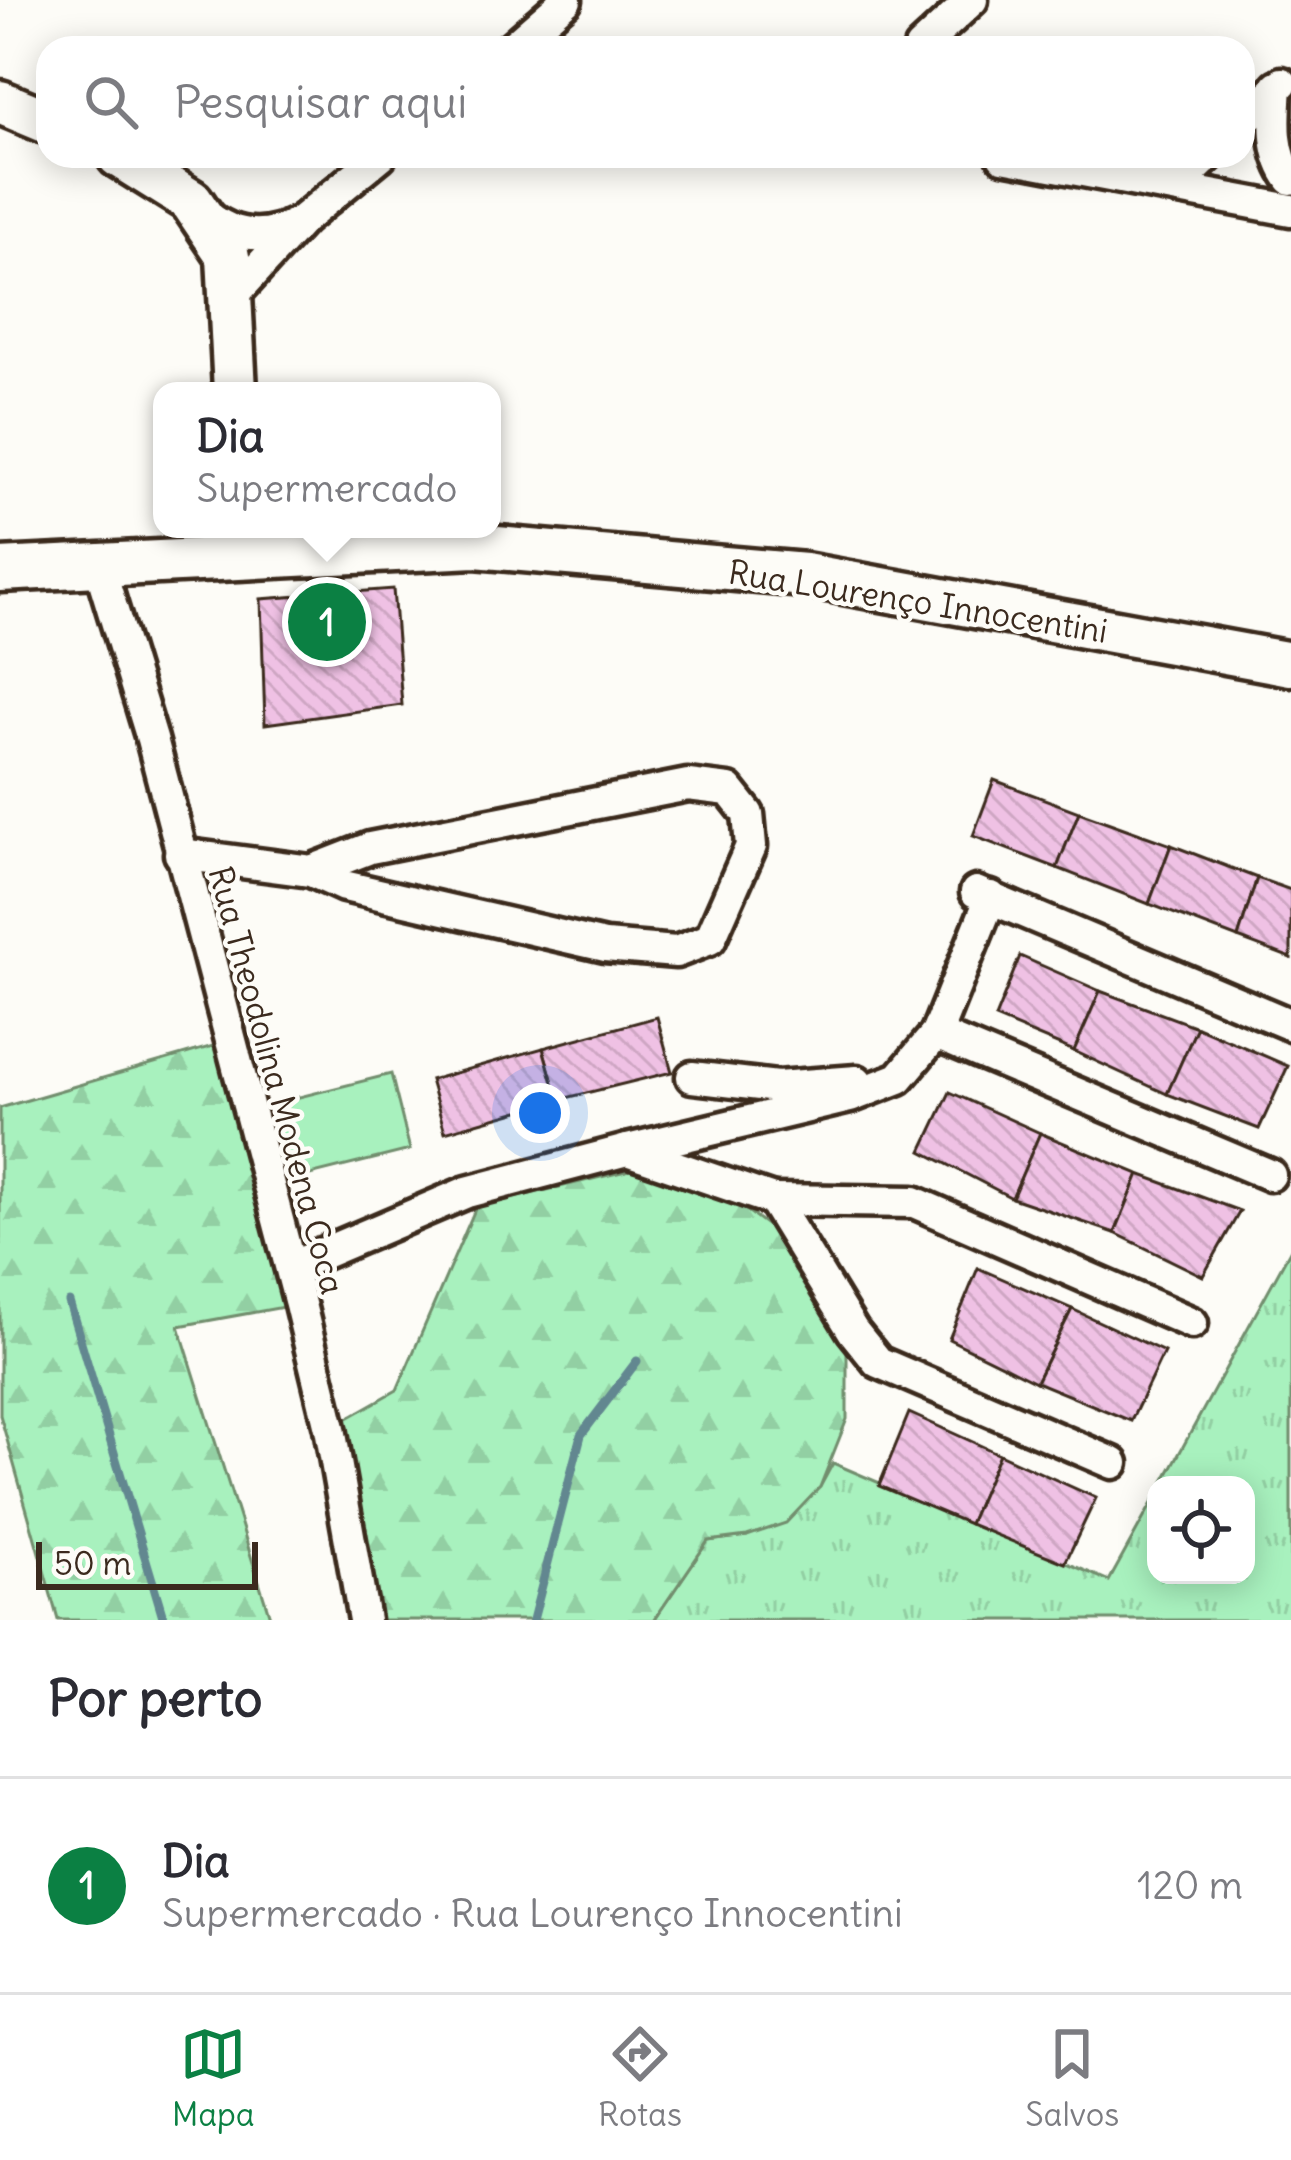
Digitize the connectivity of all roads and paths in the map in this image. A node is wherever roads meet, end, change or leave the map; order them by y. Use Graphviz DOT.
graph roads {
  1 [pos="566,0"];
  2 [pos="972,0"];
  3 [pos="534,36"];
  4 [pos="936,36"];
  5 [pos="1284,81"];
  6 [pos="0,102"];
  7 [pos="1255,109"];
  8 [pos="36,117"];
  9 [pos="138,168"];
  10 [pos="365,168"];
  11 [pos="1073,168"];
  12 [pos="1196,168"];
  13 [pos="1291,178"];
  14 [pos="1177,186"];
  15 [pos="190,201"];
  16 [pos="1291,210"];
  17 [pos="302,220"];
  18 [pos="230,299"];
  19 [pos="235,382"];
  20 [pos="211,538"];
  21 [pos="265,538"];
  22 [pos="306,553"];
  23 [pos="187,560"];
  24 [pos="99,565"];
  25 [pos="0,570"];
  26 [pos="1187,648"];
  27 [pos="1291,664"];
  28 [pos="1291,684"];
  29 [pos="179,854"];
  30 [pos="311,871"];
  31 [pos="1291,1025"];
  32 [pos="936,1034"];
  33 [pos="692,1077"];
  34 [pos="899,1078"];
  35 [pos="626,1150"];
  36 [pos="1270,1175"];
  37 [pos="772,1200"];
  38 [pos="291,1268"];
  39 [pos="1192,1323"];
  40 [pos="1112,1463"];
  41 [pos="364,1620"];
  1 -- 3 [label="street"];
  2 -- 4 [label="street"];
  5 -- 7 [label="street"];
  5 -- 13 [label="street"];
  6 -- 8 [label="main road"];
  9 -- 15 [label="main road"];
  10 -- 17 [label="street"];
  11 -- 14 [label="street"];
  12 -- 14 [label="street"];
  14 -- 16 [label="street"];
  15 -- 17 [label="street"];
  15 -- 18 [label="main road"];
  17 -- 18 [label="street"];
  18 -- 19 [label="main road"];
  20 -- 23 [label="main road"];
  21 -- 22 [label="main road"];
  22 -- 23 [label="main road, Rua Lourenço Innocentini"];
  22 -- 26 [label="main road, Rua Lourenço Innocentini"];
  23 -- 24 [label="main road, Rua Lourenço Innocentini"];
  24 -- 25 [label="main road, Rua Lourenço Innocentini"];
  24 -- 29 [label="street, Rua Theodolina Modena Coca"];
  26 -- 27 [label="main road, Rua Lourenço Innocentini"];
  26 -- 28 [label="main road, Rua Lourenço Innocentini"];
  29 -- 30 [label="street"];
  29 -- 38 [label="street, Rua Theodolina Modena Coca"];
  30 -- 30 [label="street"];
  31 -- 32 [label="street"];
  32 -- 34 [label="street"];
  32 -- 36 [label="street"];
  33 -- 34 [label="street"];
  34 -- 35 [label="street"];
  35 -- 37 [label="street"];
  35 -- 38 [label="street"];
  37 -- 39 [label="street"];
  37 -- 40 [label="street"];
  38 -- 41 [label="street, Rua Theodolina Modena Coca"];
}
